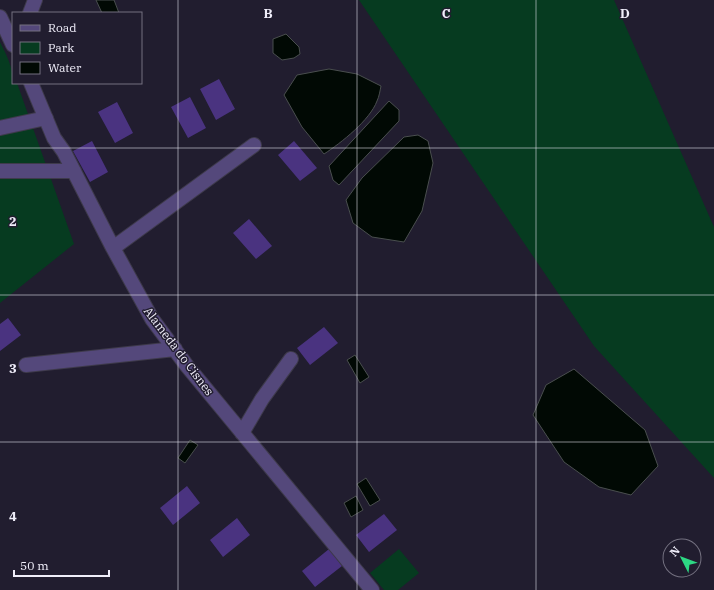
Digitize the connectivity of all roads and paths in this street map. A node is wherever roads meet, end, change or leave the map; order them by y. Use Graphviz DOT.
graph roads {
  1 [pos="35,0"];
  2 [pos="30,12"];
  3 [pos="0,17"];
  4 [pos="12,43"];
  5 [pos="31,84"];
  6 [pos="46,118"];
  7 [pos="0,128"];
  8 [pos="254,145"];
  9 [pos="0,171"];
  10 [pos="74,171"];
  11 [pos="113,248"];
  12 [pos="175,349"];
  13 [pos="291,359"];
  14 [pos="26,365"];
  15 [pos="242,433"];
  16 [pos="372,590"];
  1 -- 2 [label="street"];
  3 -- 4 [label="street"];
  5 -- 6 [label="street, Alameda do Cisnes"];
  6 -- 7 [label="street"];
  6 -- 10 [label="street, Alameda do Cisnes"];
  8 -- 11 [label="street"];
  9 -- 10 [label="street"];
  10 -- 11 [label="street, Alameda do Cisnes"];
  11 -- 12 [label="street, Alameda do Cisnes"];
  12 -- 14 [label="street"];
  12 -- 15 [label="street, Alameda do Cisnes"];
  13 -- 15 [label="street"];
  15 -- 16 [label="street, Alameda do Cisnes"];
}
